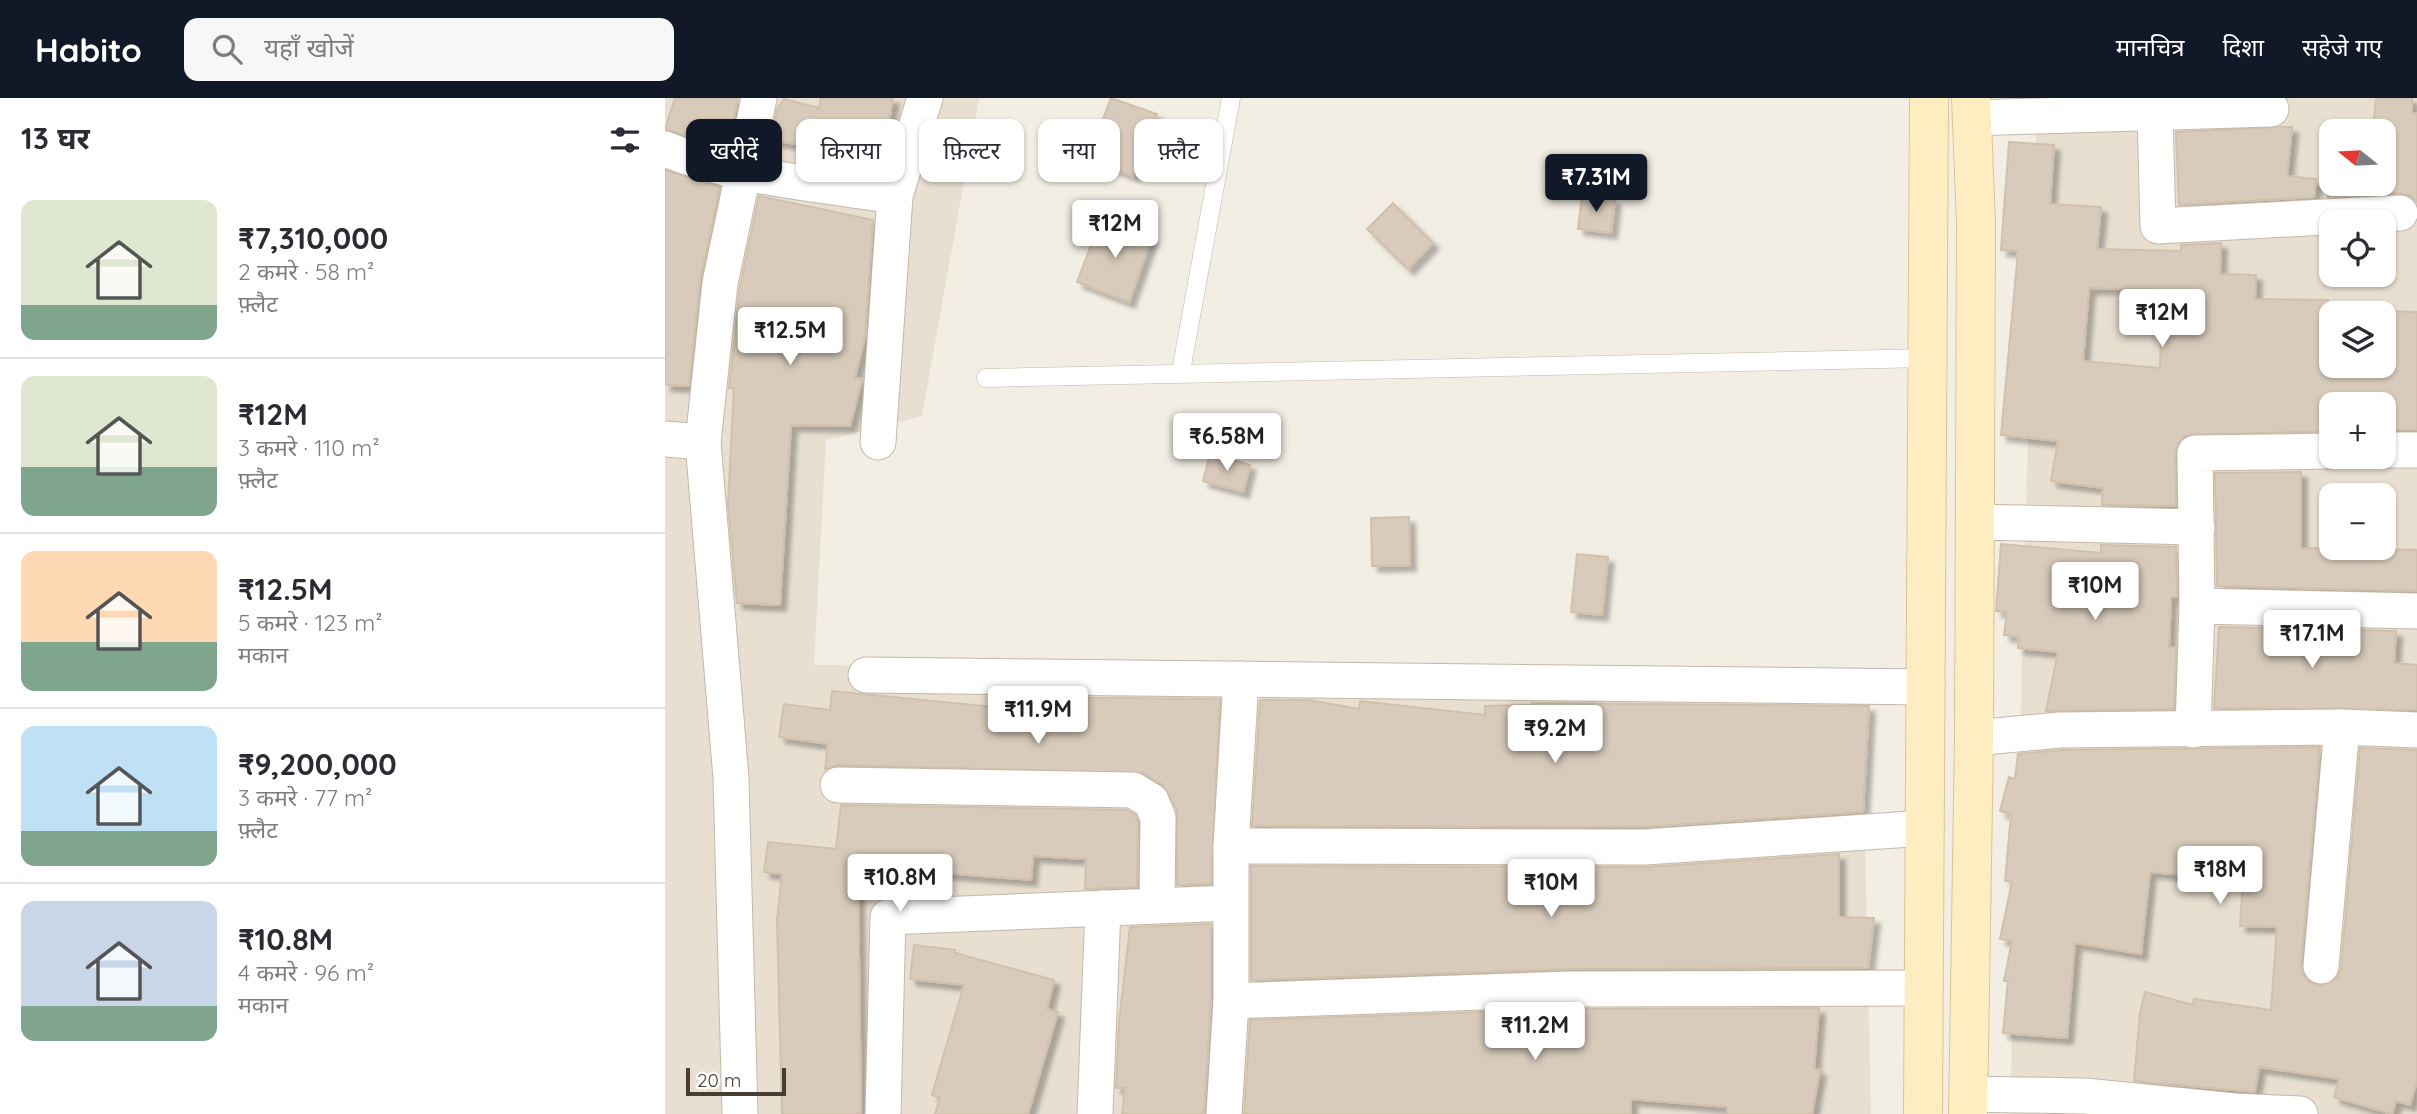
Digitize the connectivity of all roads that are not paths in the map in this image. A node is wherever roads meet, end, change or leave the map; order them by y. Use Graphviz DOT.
graph roads {
  1 [pos="759,98"];
  2 [pos="925,98"];
  3 [pos="1231,98"];
  4 [pos="1929,98"];
  5 [pos="1971,108"];
  6 [pos="2271,109"];
  7 [pos="2155,115"];
  8 [pos="755,119"];
  9 [pos="665,149"];
  10 [pos="686,158"];
  11 [pos="782,177"];
  12 [pos="743,182"];
  13 [pos="895,196"];
  14 [pos="2400,213"];
  15 [pos="1929,358"];
  16 [pos="1181,371"];
  17 [pos="986,378"];
  18 [pos="665,439"];
  19 [pos="703,442"];
  20 [pos="878,442"];
  21 [pos="2396,450"];
  22 [pos="2417,450"];
  23 [pos="2319,451"];
  24 [pos="1973,522"];
  25 [pos="2197,527"];
  26 [pos="2197,606"];
  27 [pos="2417,611"];
  28 [pos="866,675"];
  29 [pos="1241,679"];
  30 [pos="1927,687"];
  31 [pos="2342,727"];
  32 [pos="2193,730"];
  33 [pos="2417,730"];
  34 [pos="1974,738"];
  35 [pos="838,785"];
  36 [pos="1926,828"];
  37 [pos="1231,846"];
  38 [pos="1230,903"];
  39 [pos="1157,906"];
  40 [pos="1103,908"];
  41 [pos="2321,967"];
  42 [pos="1925,988"];
  43 [pos="1231,1002"];
  44 [pos="1968,1104"];
  45 [pos="2234,1113"];
  46 [pos="740,1114"];
  47 [pos="883,1114"];
  48 [pos="1095,1114"];
  49 [pos="1224,1114"];
  50 [pos="1923,1114"];
  51 [pos="2300,1114"];
  1 -- 8 [label="street"];
  2 -- 13 [label="street"];
  3 -- 16 [label="lane"];
  4 -- 15 [label="main road"];
  5 -- 7 [label="street"];
  5 -- 24 [label="main road"];
  6 -- 7 [label="street"];
  7 -- 14 [label="street"];
  9 -- 10 [label="street"];
  11 -- 13 [label="street"];
  12 -- 19 [label="street"];
  13 -- 20 [label="street"];
  15 -- 16 [label="lane"];
  15 -- 30 [label="main road"];
  16 -- 17 [label="lane"];
  18 -- 19 [label="street"];
  19 -- 46 [label="street"];
  21 -- 22 [label="street"];
  23 -- 25 [label="street"];
  24 -- 25 [label="street"];
  24 -- 34 [label="main road"];
  25 -- 26 [label="street"];
  26 -- 27 [label="street"];
  26 -- 32 [label="street"];
  28 -- 29 [label="street"];
  29 -- 30 [label="street"];
  29 -- 37 [label="street"];
  30 -- 36 [label="main road"];
  31 -- 32 [label="street"];
  31 -- 33 [label="street"];
  31 -- 41 [label="street"];
  32 -- 34 [label="street"];
  34 -- 44 [label="main road"];
  35 -- 39 [label="street"];
  36 -- 37 [label="street"];
  36 -- 42 [label="main road"];
  37 -- 38 [label="street"];
  38 -- 39 [label="street"];
  38 -- 43 [label="street"];
  39 -- 40 [label="street"];
  40 -- 47 [label="street"];
  40 -- 48 [label="street"];
  42 -- 43 [label="street"];
  42 -- 50 [label="main road"];
  43 -- 49 [label="street"];
  44 -- 45 [label="street"];
  45 -- 51 [label="street"];
}
